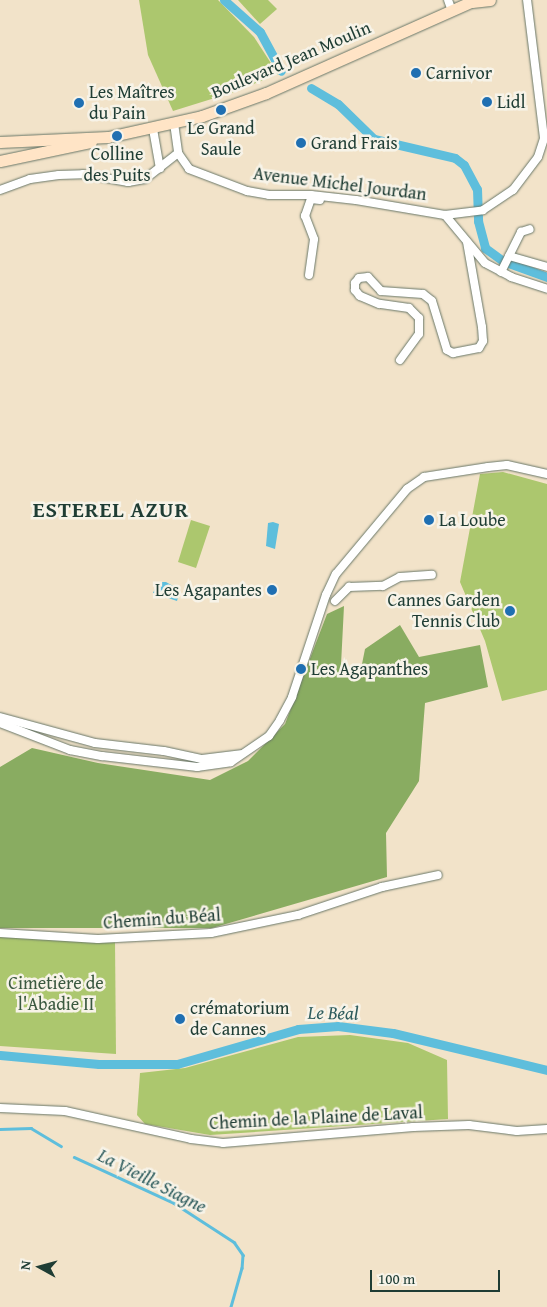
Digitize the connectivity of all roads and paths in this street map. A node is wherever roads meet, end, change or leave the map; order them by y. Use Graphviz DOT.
graph roads {
  1 [pos="448,0"];
  2 [pos="490,0"];
  3 [pos="527,0"];
  4 [pos="472,1"];
  5 [pos="452,11"];
  6 [pos="174,123"];
  7 [pos="153,129"];
  8 [pos="108,137"];
  9 [pos="0,142"];
  10 [pos="178,153"];
  11 [pos="0,161"];
  12 [pos="160,168"];
  13 [pos="0,190"];
  14 [pos="356,200"];
  15 [pos="445,214"];
  16 [pos="530,229"];
  17 [pos="467,242"];
  18 [pos="508,256"];
  19 [pos="547,267"];
  20 [pos="503,269"];
  21 [pos="309,274"];
  22 [pos="547,289"];
  23 [pos="400,360"];
  24 [pos="547,474"];
  25 [pos="432,575"];
  26 [pos="335,601"];
  27 [pos="0,717"];
  28 [pos="0,723"];
  29 [pos="246,753"];
  30 [pos="438,875"];
  31 [pos="0,933"];
  32 [pos="0,1108"];
  33 [pos="547,1129"];
  1 -- 5 [label="street"];
  2 -- 4 [label="main road"];
  3 -- 15 [label="street, Avenue Michel Jourdan"];
  4 -- 5 [label="main road, Boulevard Jean Moulin"];
  5 -- 6 [label="main road, Boulevard Jean Moulin"];
  6 -- 7 [label="main road, Boulevard Jean Moulin"];
  6 -- 10 [label="street"];
  7 -- 8 [label="main road, Boulevard Jean Moulin"];
  7 -- 12 [label="street"];
  8 -- 9 [label="main road, Boulevard Jean Moulin"];
  8 -- 11 [label="main road"];
  10 -- 12 [label="street"];
  10 -- 14 [label="street, Avenue Michel Jourdan"];
  12 -- 13 [label="street"];
  14 -- 15 [label="street, Avenue Michel Jourdan"];
  14 -- 21 [label="street"];
  15 -- 17 [label="street"];
  16 -- 18 [label="street"];
  17 -- 20 [label="street"];
  17 -- 23 [label="street"];
  18 -- 19 [label="street"];
  18 -- 20 [label="street"];
  20 -- 22 [label="street"];
  24 -- 29 [label="street"];
  25 -- 26 [label="street"];
  27 -- 29 [label="street"];
  28 -- 29 [label="street"];
  30 -- 31 [label="street, Chemin du Béal"];
  32 -- 33 [label="street, Chemin de la Plaine de Laval"];
}
